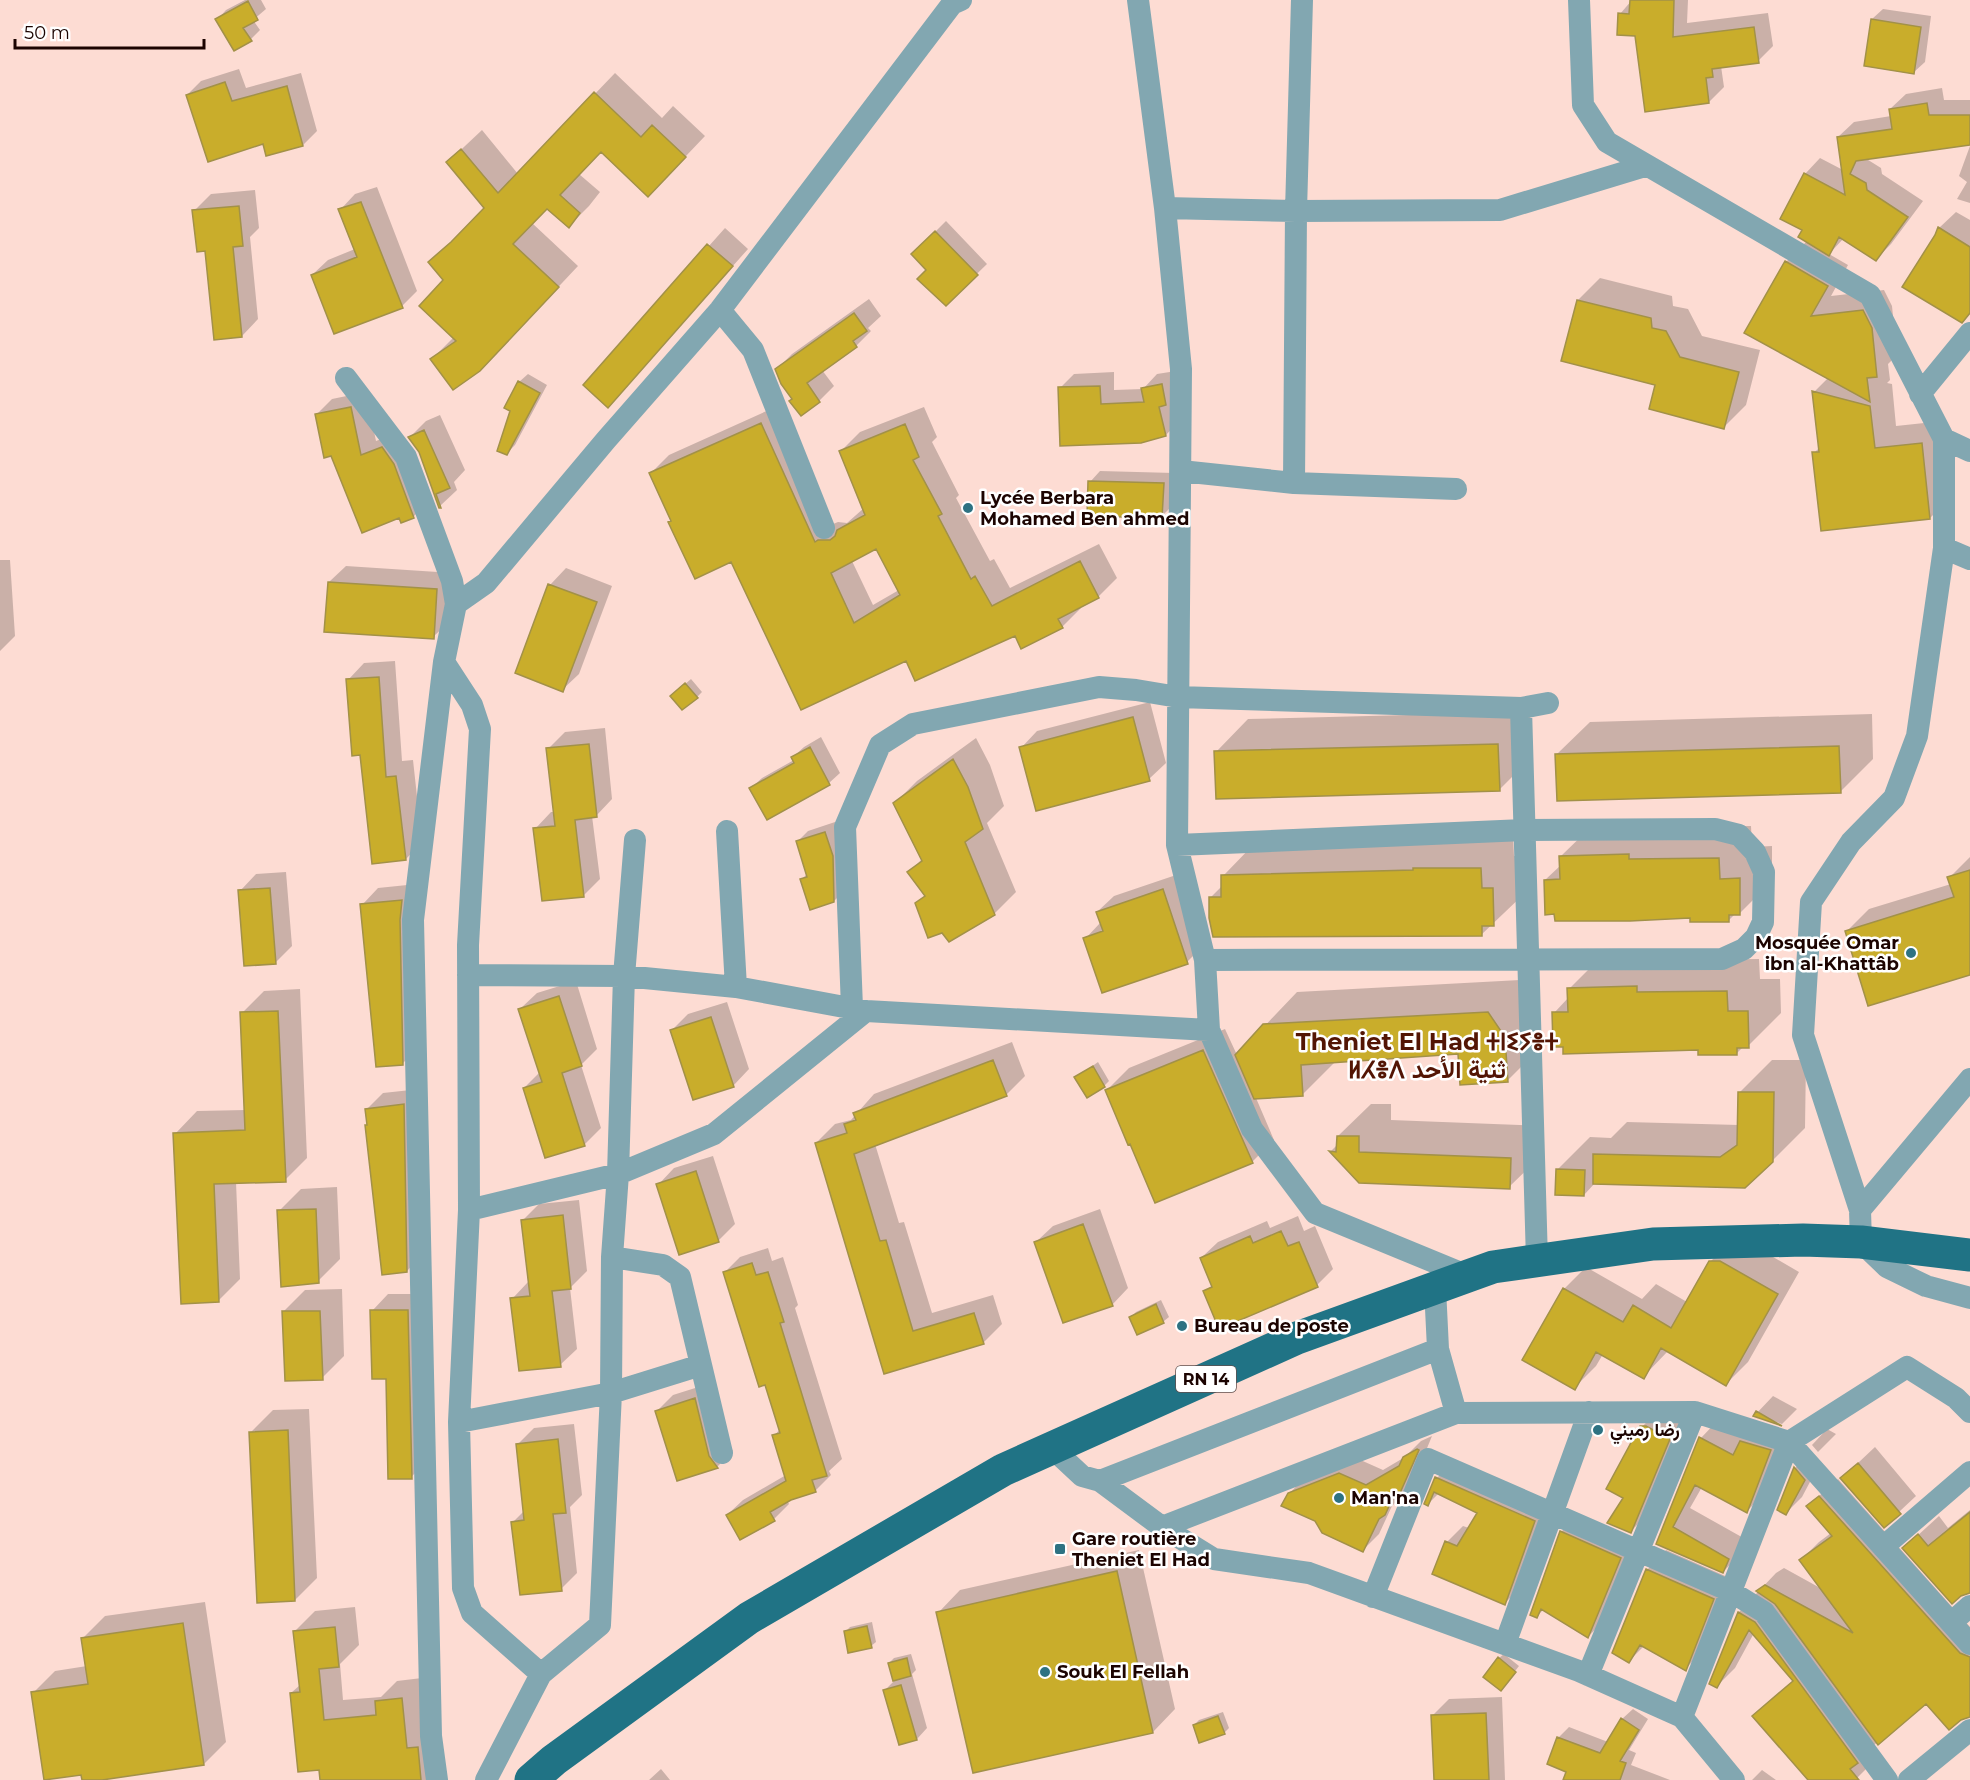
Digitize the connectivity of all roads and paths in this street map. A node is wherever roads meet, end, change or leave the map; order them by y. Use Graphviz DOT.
graph roads {
  1 [pos="961,0"];
  2 [pos="1138,0"];
  3 [pos="1302,0"];
  4 [pos="1579,0"];
  5 [pos="1646,166"];
  6 [pos="1165,208"];
  7 [pos="1296,211"];
  8 [pos="720,310"];
  9 [pos="1970,333"];
  10 [pos="346,378"];
  11 [pos="1920,394"];
  12 [pos="1944,439"];
  13 [pos="1970,451"];
  14 [pos="1180,471"];
  15 [pos="1294,483"];
  16 [pos="1456,489"];
  17 [pos="824,528"];
  18 [pos="1944,548"];
  19 [pos="1970,560"];
  20 [pos="456,604"];
  21 [pos="444,662"];
  22 [pos="1178,697"];
  23 [pos="1548,703"];
  24 [pos="1521,708"];
  25 [pos="727,831"];
  26 [pos="1524,831"];
  27 [pos="635,840"];
  28 [pos="1177,845"];
  29 [pos="1205,960"];
  30 [pos="1528,960"];
  31 [pos="468,975"];
  32 [pos="624,976"];
  33 [pos="736,987"];
  34 [pos="859,1009"];
  35 [pos="1209,1030"];
  36 [pos="1970,1079"];
  37 [pos="618,1174"];
  38 [pos="469,1210"];
  39 [pos="1860,1210"];
  40 [pos="1861,1242"];
  41 [pos="1970,1255"];
  42 [pos="612,1257"];
  43 [pos="1537,1261"];
  44 [pos="1468,1276"];
  45 [pos="1435,1288"];
  46 [pos="1970,1298"];
  47 [pos="1438,1349"];
  48 [pos="701,1365"];
  49 [pos="611,1393"];
  50 [pos="1588,1412"];
  51 [pos="1695,1412"];
  52 [pos="1970,1412"];
  53 [pos="1456,1413"];
  54 [pos="459,1422"];
  55 [pos="1789,1442"];
  56 [pos="1052,1448"];
  57 [pos="722,1453"];
  58 [pos="1970,1472"];
  59 [pos="1100,1481"];
  60 [pos="1551,1513"];
  61 [pos="1162,1527"];
  62 [pos="1883,1547"];
  63 [pos="1638,1551"];
  64 [pos="1730,1591"];
  65 [pos="1373,1597"];
  66 [pos="1970,1606"];
  67 [pos="1951,1623"];
  68 [pos="1505,1644"];
  69 [pos="1970,1644"];
  70 [pos="541,1674"];
  71 [pos="1588,1675"];
  72 [pos="1682,1718"];
  73 [pos="1970,1730"];
  74 [pos="437,1780"];
  75 [pos="486,1780"];
  76 [pos="531,1780"];
  77 [pos="1734,1780"];
  78 [pos="1887,1780"];
  79 [pos="1909,1780"];
  1 -- 8 [label="street"];
  2 -- 6 [label="street"];
  3 -- 7 [label="street"];
  4 -- 5 [label="street"];
  5 -- 7 [label="street"];
  5 -- 11 [label="street"];
  6 -- 7 [label="street"];
  6 -- 14 [label="street"];
  7 -- 15 [label="street"];
  8 -- 17 [label="street"];
  8 -- 20 [label="street"];
  9 -- 11 [label="street"];
  10 -- 20 [label="street"];
  11 -- 12 [label="street"];
  12 -- 13 [label="street"];
  12 -- 18 [label="street"];
  14 -- 15 [label="street"];
  14 -- 22 [label="street"];
  15 -- 16 [label="street"];
  18 -- 19 [label="street"];
  18 -- 39 [label="street"];
  20 -- 21 [label="street"];
  21 -- 31 [label="street"];
  21 -- 74 [label="street"];
  22 -- 24 [label="street"];
  22 -- 28 [label="street"];
  22 -- 34 [label="street"];
  23 -- 24 [label="street"];
  24 -- 26 [label="street"];
  25 -- 33 [label="street"];
  26 -- 28 [label="street"];
  26 -- 30 [label="street"];
  26 -- 30 [label="street"];
  27 -- 32 [label="street"];
  28 -- 29 [label="street"];
  29 -- 30 [label="street"];
  29 -- 35 [label="street"];
  30 -- 43 [label="street"];
  31 -- 32 [label="street"];
  31 -- 38 [label="street"];
  32 -- 33 [label="street"];
  32 -- 37 [label="street"];
  33 -- 34 [label="street"];
  34 -- 35 [label="street"];
  34 -- 37 [label="street"];
  35 -- 44 [label="street"];
  36 -- 39 [label="street"];
  37 -- 38 [label="street"];
  37 -- 42 [label="street"];
  38 -- 54 [label="street"];
  39 -- 40 [label="street"];
  40 -- 41 [label="main road, RN 14"];
  40 -- 43 [label="main road, RN 14"];
  40 -- 46 [label="street"];
  42 -- 48 [label="street"];
  42 -- 49 [label="street"];
  43 -- 44 [label="main road, RN 14"];
  44 -- 45 [label="main road, RN 14"];
  45 -- 47 [label="street"];
  45 -- 56 [label="main road, RN 14"];
  47 -- 53 [label="street"];
  47 -- 59 [label="street"];
  48 -- 49 [label="street"];
  48 -- 57 [label="street"];
  49 -- 54 [label="street"];
  49 -- 70 [label="street"];
  50 -- 51 [label="street"];
  50 -- 53 [label="street"];
  50 -- 60 [label="street"];
  51 -- 55 [label="street"];
  51 -- 63 [label="street"];
  52 -- 55 [label="street"];
  53 -- 61 [label="street"];
  54 -- 70 [label="street"];
  55 -- 62 [label="street"];
  55 -- 64 [label="street"];
  56 -- 59 [label="street"];
  56 -- 76 [label="main road, RN 14"];
  58 -- 62 [label="street"];
  59 -- 61 [label="street"];
  60 -- 63 [label="street"];
  60 -- 65 [label="street"];
  60 -- 68 [label="street"];
  61 -- 65 [label="street"];
  62 -- 67 [label="street"];
  63 -- 64 [label="street"];
  63 -- 71 [label="street"];
  64 -- 72 [label="street"];
  64 -- 78 [label="street"];
  65 -- 68 [label="street"];
  66 -- 67 [label="street"];
  67 -- 69 [label="street"];
  68 -- 71 [label="street"];
  70 -- 75 [label="street"];
  71 -- 72 [label="street"];
  72 -- 77 [label="street"];
  73 -- 79 [label="street"];
}
